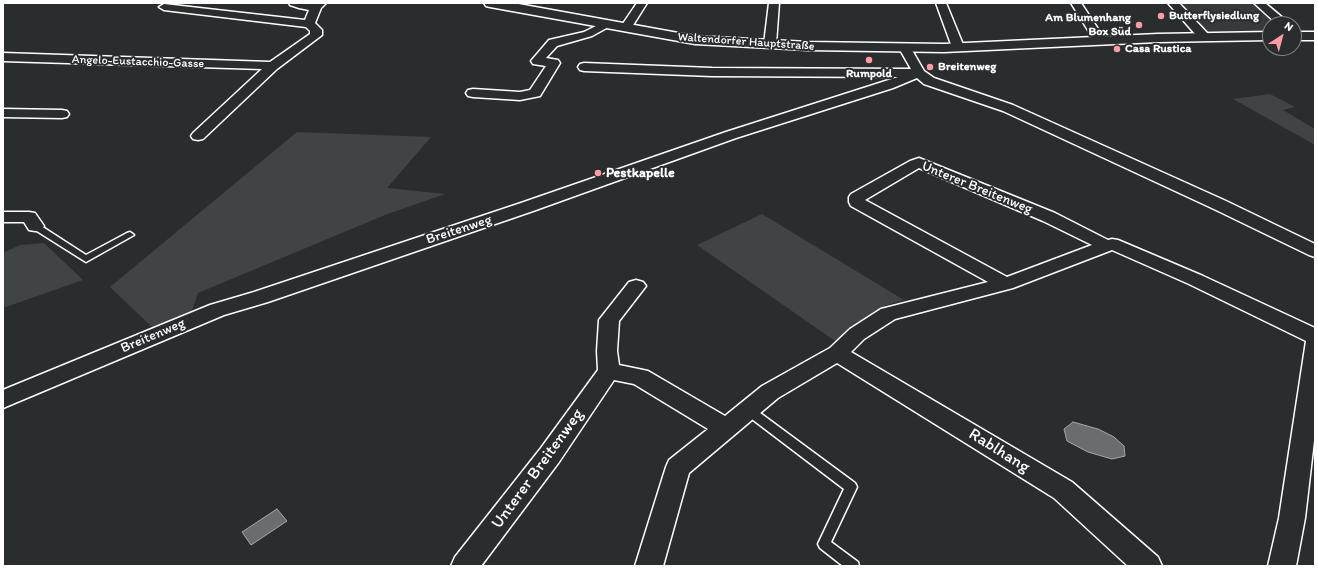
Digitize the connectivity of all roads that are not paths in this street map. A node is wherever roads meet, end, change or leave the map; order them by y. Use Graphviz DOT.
graph roads {
  1 [pos="294,3"];
  2 [pos="490,3"];
  3 [pos="642,3"];
  4 [pos="774,3"];
  5 [pos="941,3"];
  6 [pos="1076,3"];
  7 [pos="1173,3"];
  8 [pos="1259,3"];
  9 [pos="318,5"];
  10 [pos="164,7"];
  11 [pos="1274,16"];
  12 [pos="606,24"];
  13 [pos="313,27"];
  14 [pos="626,28"];
  15 [pos="1302,35"];
  16 [pos="1262,36"];
  17 [pos="1315,36"];
  18 [pos="1205,37"];
  19 [pos="1100,41"];
  20 [pos="770,44"];
  21 [pos="958,47"];
  22 [pos="905,48"];
  23 [pos="3,57"];
  24 [pos="273,66"];
  25 [pos="584,67"];
  26 [pos="919,73"];
  27 [pos="473,93"];
  28 [pos="3,113"];
  29 [pos="62,114"];
  30 [pos="198,136"];
  31 [pos="3,217"];
  32 [pos="35,226"];
  33 [pos="130,235"];
  34 [pos="1107,246"];
  35 [pos="1315,251"];
  36 [pos="1006,284"];
  37 [pos="636,286"];
  38 [pos="1315,337"];
  39 [pos="1315,343"];
  40 [pos="837,353"];
  41 [pos="609,371"];
  42 [pos="3,399"];
  43 [pos="748,410"];
  44 [pos="726,428"];
  45 [pos="465,566"];
  46 [pos="649,566"];
  47 [pos="852,566"];
  48 [pos="1148,566"];
  49 [pos="1282,566"];
  1 -- 9 [label="street"];
  2 -- 12 [label="main road, Waltendorfer Hauptstraße"];
  3 -- 14 [label="street"];
  4 -- 20 [label="street"];
  5 -- 21 [label="street"];
  6 -- 19 [label="street"];
  7 -- 18 [label="street"];
  8 -- 11 [label="street"];
  9 -- 13 [label="street"];
  10 -- 13 [label="street"];
  12 -- 14 [label="main road, Waltendorfer Hauptstraße"];
  12 -- 27 [label="street"];
  13 -- 24 [label="street"];
  14 -- 20 [label="main road, Waltendorfer Hauptstraße"];
  15 -- 17 [label="main road"];
  16 -- 18 [label="main road, Waltendorfer Hauptstraße"];
  18 -- 19 [label="main road, Waltendorfer Hauptstraße"];
  19 -- 21 [label="main road, Waltendorfer Hauptstraße"];
  20 -- 22 [label="main road, Waltendorfer Hauptstraße"];
  21 -- 22 [label="main road, Waltendorfer Hauptstraße"];
  22 -- 26 [label="street"];
  23 -- 24 [label="street, Angelo-Eustacchio-Gasse"];
  24 -- 30 [label="street"];
  25 -- 26 [label="street"];
  26 -- 35 [label="street"];
  26 -- 42 [label="street, Breitenweg"];
  28 -- 29 [label="street"];
  31 -- 32 [label="street"];
  32 -- 33 [label="lane"];
  34 -- 36 [label="street"];
  34 -- 36 [label="street, Unterer Breitenweg"];
  34 -- 38 [label="street, Unterer Breitenweg"];
  36 -- 40 [label="street"];
  37 -- 41 [label="street"];
  39 -- 49 [label="street"];
  40 -- 43 [label="street"];
  40 -- 48 [label="street, Rablhang"];
  41 -- 44 [label="street"];
  41 -- 45 [label="street, Unterer Breitenweg"];
  43 -- 44 [label="street"];
  43 -- 47 [label="lane"];
  44 -- 46 [label="street"];
}
